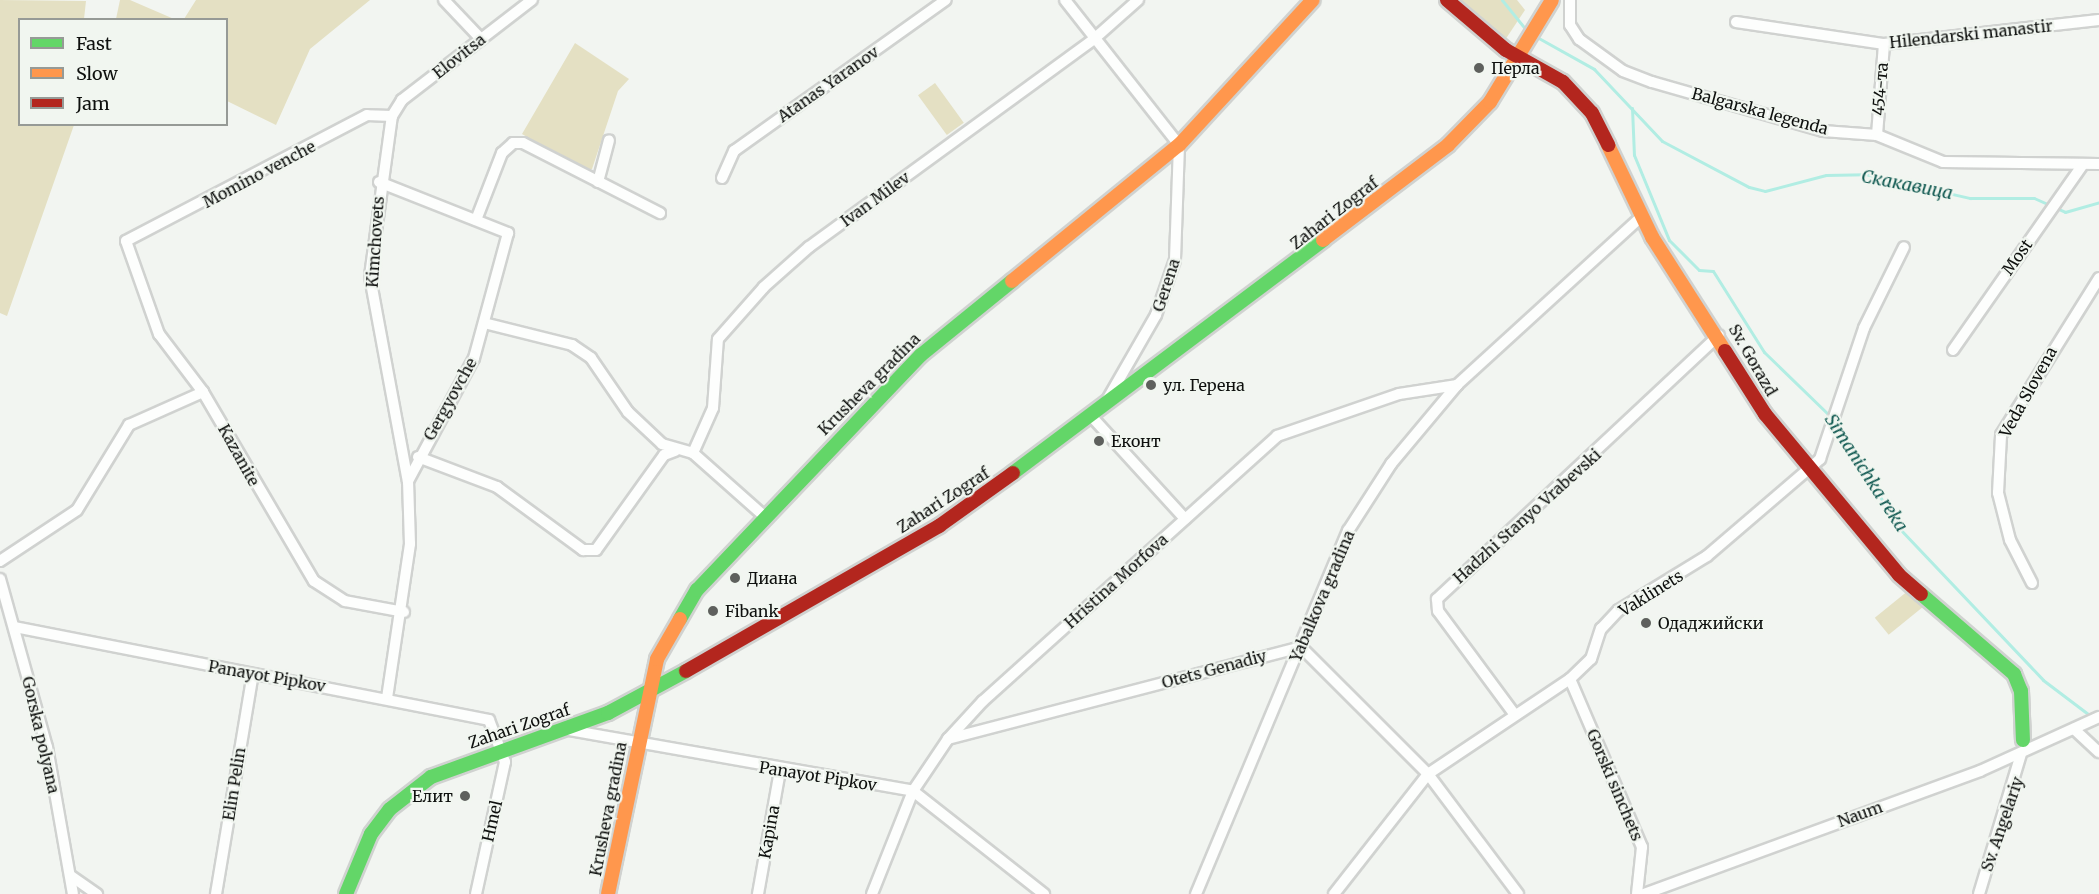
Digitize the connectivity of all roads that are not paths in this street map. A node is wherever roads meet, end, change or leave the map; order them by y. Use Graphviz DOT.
graph roads {
  1 [pos="444,0"];
  2 [pos="532,0"];
  3 [pos="946,0"];
  4 [pos="1065,0"];
  5 [pos="1138,0"];
  6 [pos="1313,0"];
  7 [pos="1447,0"];
  8 [pos="1552,0"];
  9 [pos="1570,0"];
  10 [pos="2099,20"];
  11 [pos="1736,22"];
  12 [pos="481,39"];
  13 [pos="1094,39"];
  14 [pos="1884,44"];
  15 [pos="1525,51"];
  16 [pos="392,116"];
  17 [pos="1877,135"];
  18 [pos="609,140"];
  19 [pos="1179,146"];
  20 [pos="2099,164"];
  21 [pos="2082,166"];
  22 [pos="722,178"];
  23 [pos="379,182"];
  24 [pos="598,182"];
  25 [pos="660,213"];
  26 [pos="1642,216"];
  27 [pos="476,220"];
  28 [pos="126,241"];
  29 [pos="507,245"];
  30 [pos="1904,247"];
  31 [pos="2099,278"];
  32 [pos="484,323"];
  33 [pos="1719,335"];
  34 [pos="1953,350"];
  35 [pos="1457,385"];
  36 [pos="203,392"];
  37 [pos="1096,413"];
  38 [pos="675,451"];
  39 [pos="693,453"];
  40 [pos="418,457"];
  41 [pos="1811,467"];
  42 [pos="408,482"];
  43 [pos="764,516"];
  44 [pos="1185,519"];
  45 [pos="0,561"];
  46 [pos="0,579"];
  47 [pos="2032,583"];
  48 [pos="404,612"];
  49 [pos="15,627"];
  50 [pos="1301,647"];
  51 [pos="253,675"];
  52 [pos="1570,679"];
  53 [pos="648,692"];
  54 [pos="387,698"];
  55 [pos="1515,716"];
  56 [pos="2099,717"];
  57 [pos="560,728"];
  58 [pos="2074,729"];
  59 [pos="948,739"];
  60 [pos="2023,740"];
  61 [pos="637,743"];
  62 [pos="503,748"];
  63 [pos="2099,752"];
  64 [pos="2021,754"];
  65 [pos="780,771"];
  66 [pos="1428,774"];
  67 [pos="913,791"];
  68 [pos="71,876"];
  69 [pos="73,894"];
  70 [pos="97,894"];
  71 [pos="216,894"];
  72 [pos="346,894"];
  73 [pos="476,894"];
  74 [pos="608,894"];
  75 [pos="758,894"];
  76 [pos="872,894"];
  77 [pos="1044,894"];
  78 [pos="1196,894"];
  79 [pos="1334,894"];
  80 [pos="1518,894"];
  81 [pos="1637,894"];
  82 [pos="1644,894"];
  83 [pos="1979,894"];
  1 -- 12 [label="street"];
  2 -- 12 [label="street, Elovitsa"];
  3 -- 22 [label="street, Atanas Yaranov"];
  4 -- 13 [label="street"];
  5 -- 13 [label="street, Ivan Milev"];
  6 -- 19 [label="street, Krusheva gradina"];
  7 -- 15 [label="street, Sv. Gorazd"];
  8 -- 15 [label="street, Zahari Zograf"];
  9 -- 17 [label="street, Balgarska legenda"];
  10 -- 14 [label="street, Hilendarski manastir"];
  11 -- 14 [label="street, Hilendarski manastir"];
  12 -- 16 [label="street, Elovitsa"];
  13 -- 19 [label="street"];
  13 -- 39 [label="street, Ivan Milev"];
  14 -- 17 [label="street, 454-та"];
  15 -- 26 [label="street, Sv. Gorazd"];
  15 -- 37 [label="street, Zahari Zograf"];
  16 -- 23 [label="street"];
  16 -- 28 [label="street, Momino venche"];
  17 -- 21 [label="street, Balgarska legenda"];
  18 -- 24 [label="street"];
  19 -- 37 [label="street, Gerena"];
  19 -- 43 [label="street, Krusheva gradina"];
  20 -- 21 [label="street, Balgarska legenda"];
  21 -- 34 [label="street, Most"];
  23 -- 27 [label="street, Kimchovets"];
  23 -- 42 [label="street, Kimchovets"];
  24 -- 25 [label="street"];
  24 -- 27 [label="street"];
  26 -- 33 [label="street, Sv. Gorazd"];
  26 -- 35 [label="street, Yabalkova gradina"];
  27 -- 29 [label="street, Kimchovets"];
  28 -- 36 [label="street, Kazanite"];
  29 -- 32 [label="street, Gergyovche"];
  30 -- 41 [label="street, Vaklinets"];
  31 -- 47 [label="street, Veda Slovena"];
  32 -- 38 [label="street"];
  32 -- 40 [label="street, Gergyovche"];
  33 -- 41 [label="street, Sv. Gorazd"];
  33 -- 55 [label="street, Hadzhi Stanyo Vrabevski"];
  35 -- 44 [label="street, Hristina Morfova"];
  35 -- 50 [label="street, Yabalkova gradina"];
  36 -- 45 [label="street"];
  36 -- 48 [label="street, Kazanite"];
  37 -- 44 [label="street"];
  37 -- 53 [label="street, Zahari Zograf"];
  38 -- 39 [label="street"];
  38 -- 40 [label="street"];
  39 -- 43 [label="street"];
  40 -- 42 [label="street, Gergyovche"];
  41 -- 52 [label="street, Vaklinets"];
  41 -- 60 [label="street, Sv. Gorazd"];
  42 -- 48 [label="street, Kimchovets"];
  43 -- 53 [label="street, Krusheva gradina"];
  44 -- 59 [label="street, Hristina Morfova"];
  46 -- 49 [label="street, Gorska polyana"];
  48 -- 54 [label="street, Kimchovets"];
  49 -- 51 [label="street, Panayot Pipkov"];
  49 -- 68 [label="street, Gorska polyana"];
  50 -- 59 [label="street, Otets Genadiy"];
  50 -- 66 [label="street"];
  50 -- 78 [label="street, Yabalkova gradina"];
  51 -- 54 [label="street, Panayot Pipkov"];
  51 -- 71 [label="street, Elin Pelin"];
  52 -- 55 [label="street, Vaklinets"];
  52 -- 81 [label="street, Gorski sinchets"];
  53 -- 57 [label="street, Zahari Zograf"];
  53 -- 61 [label="street, Krusheva gradina"];
  54 -- 62 [label="street, Panayot Pipkov"];
  55 -- 66 [label="street, Vaklinets"];
  56 -- 58 [label="street, Naum"];
  57 -- 61 [label="street, Panayot Pipkov"];
  57 -- 62 [label="street, Zahari Zograf"];
  58 -- 63 [label="street"];
  58 -- 64 [label="street, Naum"];
  59 -- 67 [label="street, Hristina Morfova"];
  61 -- 65 [label="street, Panayot Pipkov"];
  61 -- 74 [label="street, Krusheva gradina"];
  62 -- 72 [label="street, Zahari Zograf"];
  62 -- 73 [label="street, Hmel"];
  64 -- 82 [label="street, Naum"];
  64 -- 83 [label="street, Sv. Angelariy"];
  65 -- 67 [label="street, Panayot Pipkov"];
  65 -- 75 [label="street, Kapina"];
  66 -- 79 [label="street, Vaklinets"];
  66 -- 80 [label="street"];
  67 -- 76 [label="street, Hristina Morfova"];
  67 -- 77 [label="street, Panayot Pipkov"];
  68 -- 69 [label="street, Gorska polyana"];
  68 -- 70 [label="street"];
}
